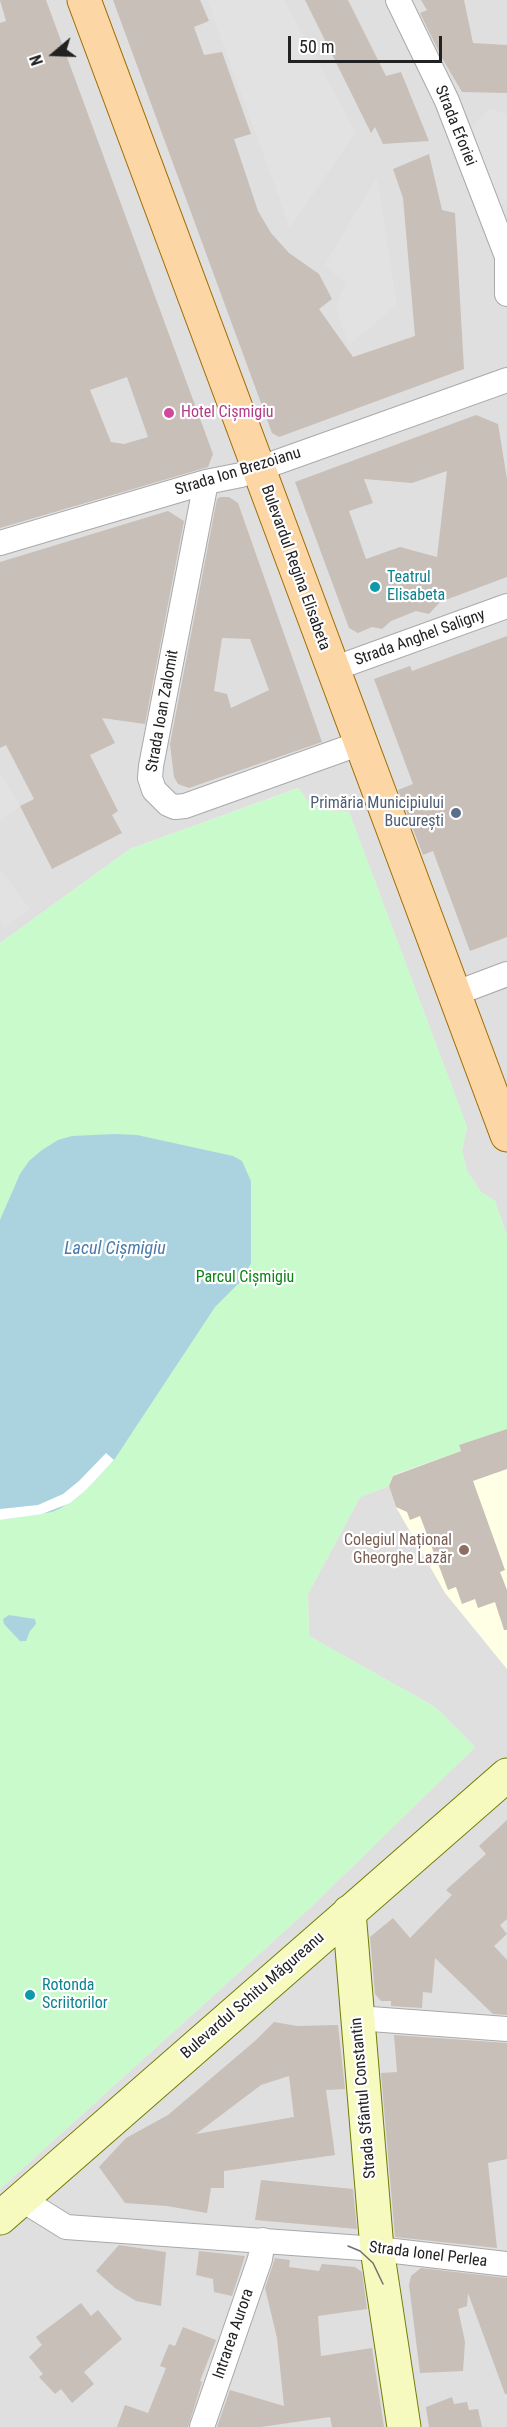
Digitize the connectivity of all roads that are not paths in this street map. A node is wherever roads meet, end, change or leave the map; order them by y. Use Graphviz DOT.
graph roads {
  1 [pos="84,0"];
  2 [pos="398,0"];
  3 [pos="507,254"];
  4 [pos="507,294"];
  5 [pos="507,380"];
  6 [pos="258,469"];
  7 [pos="206,482"];
  8 [pos="0,543"];
  9 [pos="507,606"];
  10 [pos="333,669"];
  11 [pos="361,743"];
  12 [pos="507,974"];
  13 [pos="454,994"];
  14 [pos="507,1136"];
  15 [pos="507,1774"];
  16 [pos="349,1912"];
  17 [pos="357,2018"];
  18 [pos="507,2029"];
  19 [pos="11,2209"];
  20 [pos="263,2240"];
  21 [pos="363,2248"];
  22 [pos="507,2264"];
  23 [pos="202,2427"];
  24 [pos="404,2427"];
  1 -- 6 [label="main road, Bulevardul Regina Elisabeta"];
  2 -- 3 [label="street, Strada Eforiei"];
  3 -- 4 [label="street, Strada Eforiei"];
  5 -- 6 [label="street, Strada Ion Brezoianu"];
  6 -- 7 [label="street, Strada Ion Brezoianu"];
  6 -- 10 [label="main road, Bulevardul Regina Elisabeta"];
  7 -- 8 [label="street, Strada Ion Brezoianu"];
  7 -- 11 [label="street, Strada Ioan Zalomit"];
  9 -- 10 [label="street, Strada Anghel Saligny"];
  10 -- 11 [label="main road, Bulevardul Regina Elisabeta"];
  11 -- 13 [label="main road, Bulevardul Regina Elisabeta"];
  12 -- 13 [label="street"];
  13 -- 14 [label="main road, Bulevardul Regina Elisabeta"];
  15 -- 16 [label="main road, Bulevardul Schitu Măgureanu"];
  16 -- 17 [label="main road, Strada Sfântul Constantin"];
  16 -- 19 [label="main road, Bulevardul Schitu Măgureanu"];
  17 -- 18 [label="street"];
  17 -- 21 [label="main road, Strada Sfântul Constantin"];
  19 -- 20 [label="street, Strada Ionel Perlea"];
  20 -- 21 [label="street, Strada Ionel Perlea"];
  20 -- 23 [label="street, Intrarea Aurora"];
  21 -- 22 [label="street, Strada Ionel Perlea"];
  21 -- 24 [label="main road, Strada Sfântul Constantin"];
}
